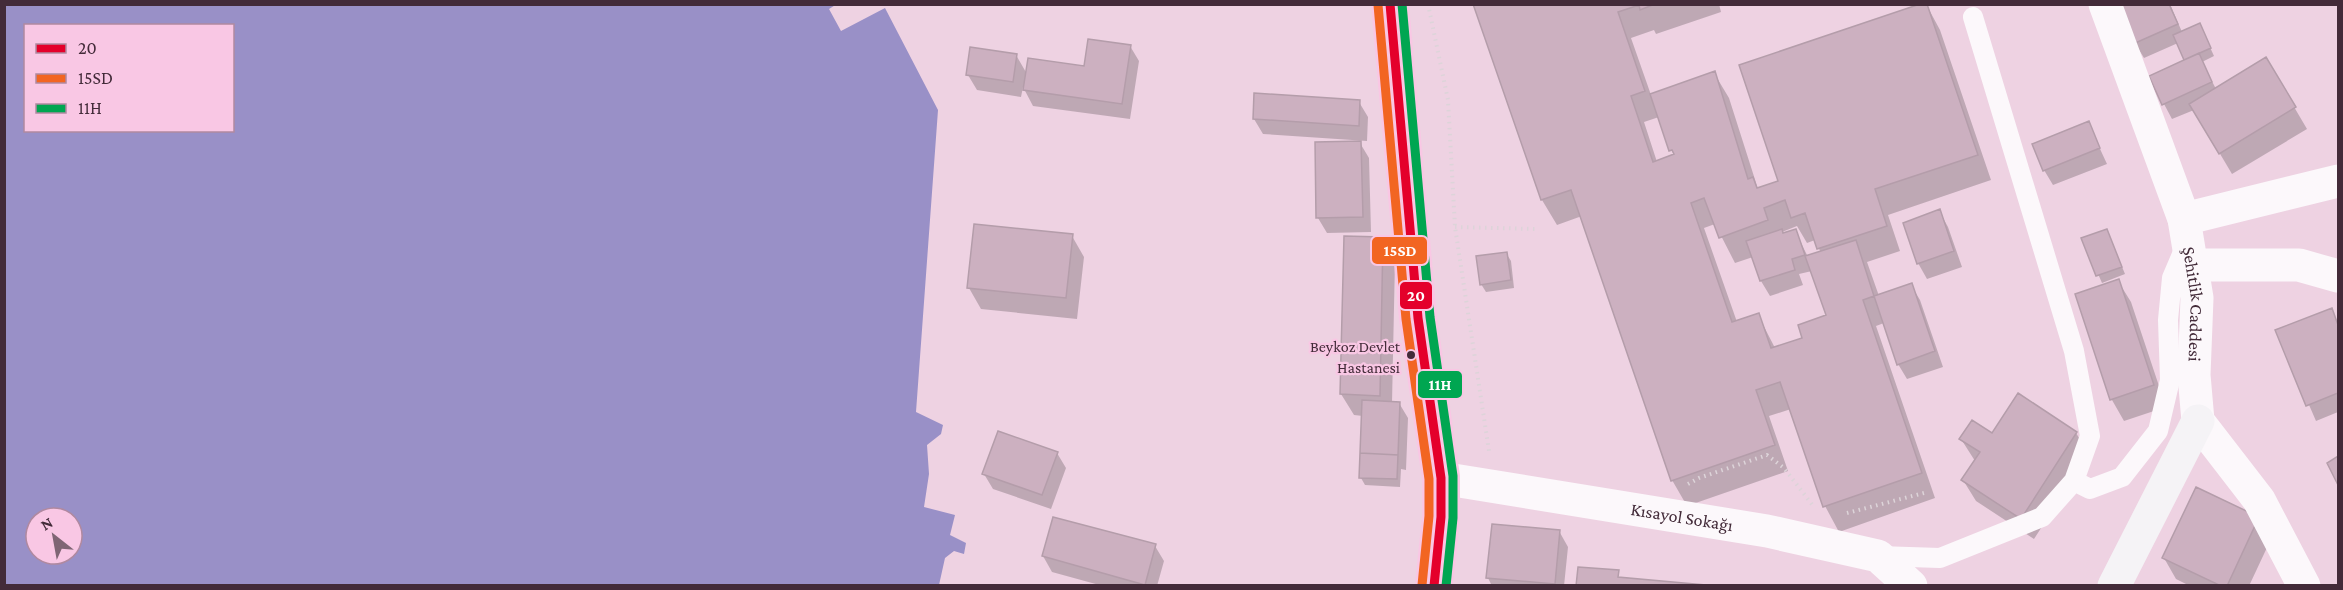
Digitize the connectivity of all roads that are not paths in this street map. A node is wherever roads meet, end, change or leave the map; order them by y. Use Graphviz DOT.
graph roads {
  1 [pos="1390,4"];
  2 [pos="2105,4"];
  3 [pos="1973,17"];
  4 [pos="2338,181"];
  5 [pos="2188,242"];
  6 [pos="2338,276"];
  7 [pos="2198,421"];
  8 [pos="1441,478"];
  9 [pos="2074,481"];
  10 [pos="1878,556"];
  11 [pos="1434,585"];
  12 [pos="1911,585"];
  13 [pos="2114,585"];
  14 [pos="2304,585"];
  1 -- 8 [label="main road"];
  2 -- 5 [label="street, Şehitlik Caddesi"];
  3 -- 9 [label="lane"];
  4 -- 5 [label="street"];
  5 -- 6 [label="street"];
  5 -- 7 [label="street, Şehitlik Caddesi"];
  5 -- 9 [label="lane"];
  7 -- 13 [label="main road"];
  7 -- 14 [label="street"];
  8 -- 10 [label="street, Kısayol Sokağı"];
  8 -- 11 [label="main road"];
  9 -- 10 [label="lane"];
  10 -- 12 [label="street, Kısayol Sokağı"];
}
